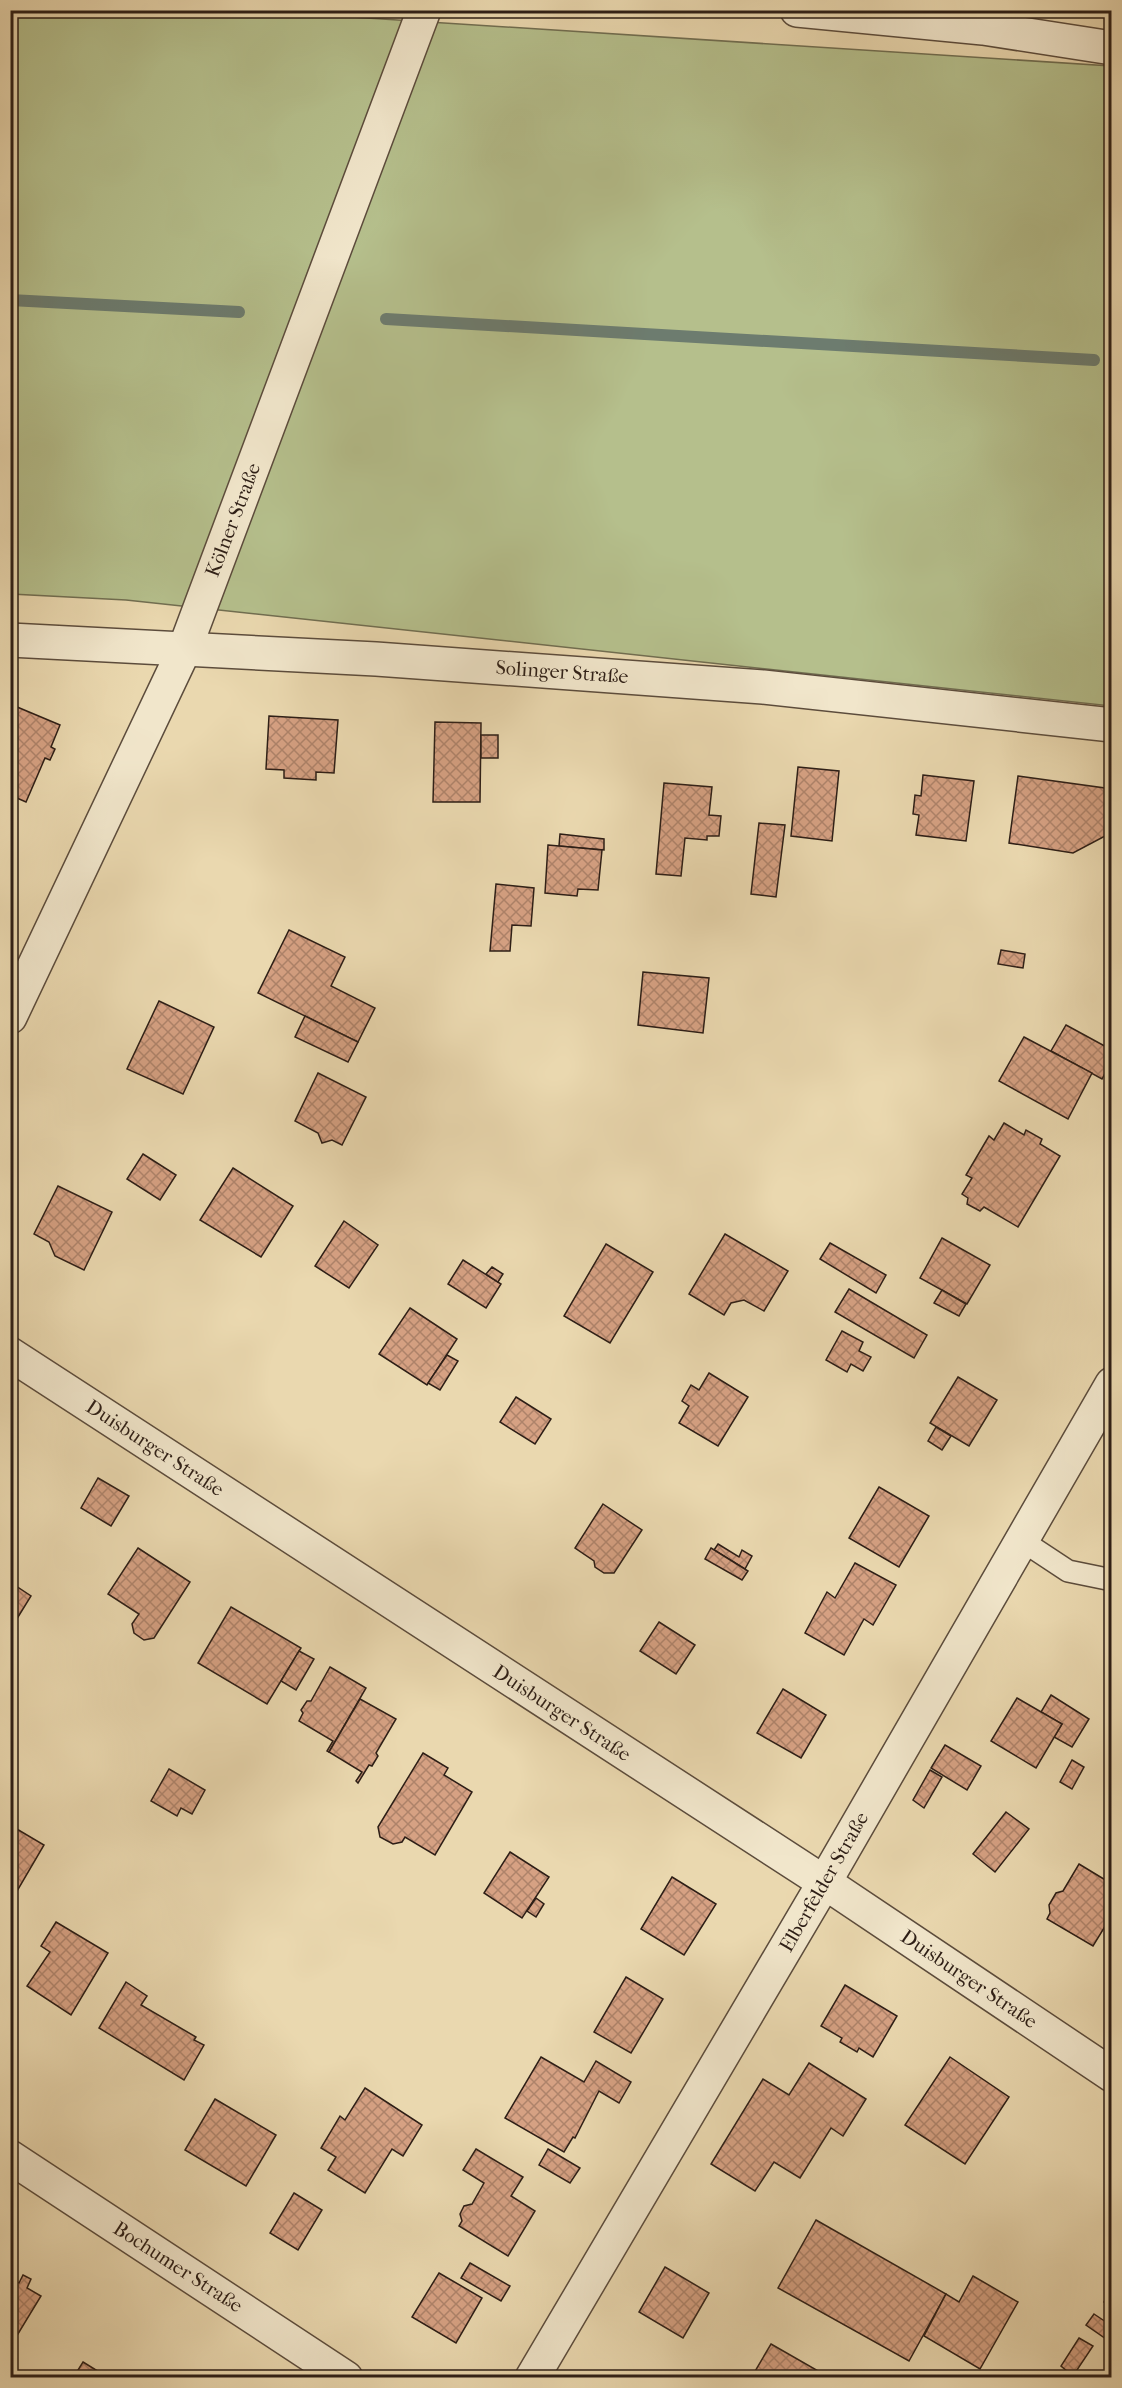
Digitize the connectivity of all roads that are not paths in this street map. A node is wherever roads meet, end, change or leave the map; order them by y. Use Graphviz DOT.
graph roads {
  1 [pos="424,10"];
  2 [pos="797,10"];
  3 [pos="1112,48"];
  4 [pos="10,640"];
  5 [pos="185,648"];
  6 [pos="1112,725"];
  7 [pos="10,1017"];
  8 [pos="10,1354"];
  9 [pos="1112,1384"];
  10 [pos="1021,1540"];
  11 [pos="1112,1580"];
  12 [pos="824,1882"];
  13 [pos="1112,2075"];
  14 [pos="10,2157"];
  15 [pos="346,2378"];
  16 [pos="532,2378"];
  1 -- 5 [label="street, Kölner Straße"];
  2 -- 3 [label="street"];
  4 -- 5 [label="street, Solinger Straße"];
  5 -- 6 [label="street, Solinger Straße"];
  5 -- 7 [label="street, Kölner Straße"];
  8 -- 12 [label="street, Duisburger Straße"];
  9 -- 10 [label="street, Elberfelder Straße"];
  10 -- 11 [label="lane"];
  10 -- 12 [label="street, Elberfelder Straße"];
  12 -- 13 [label="street, Duisburger Straße"];
  12 -- 16 [label="street, Elberfelder Straße"];
  14 -- 15 [label="street, Bochumer Straße"];
}
